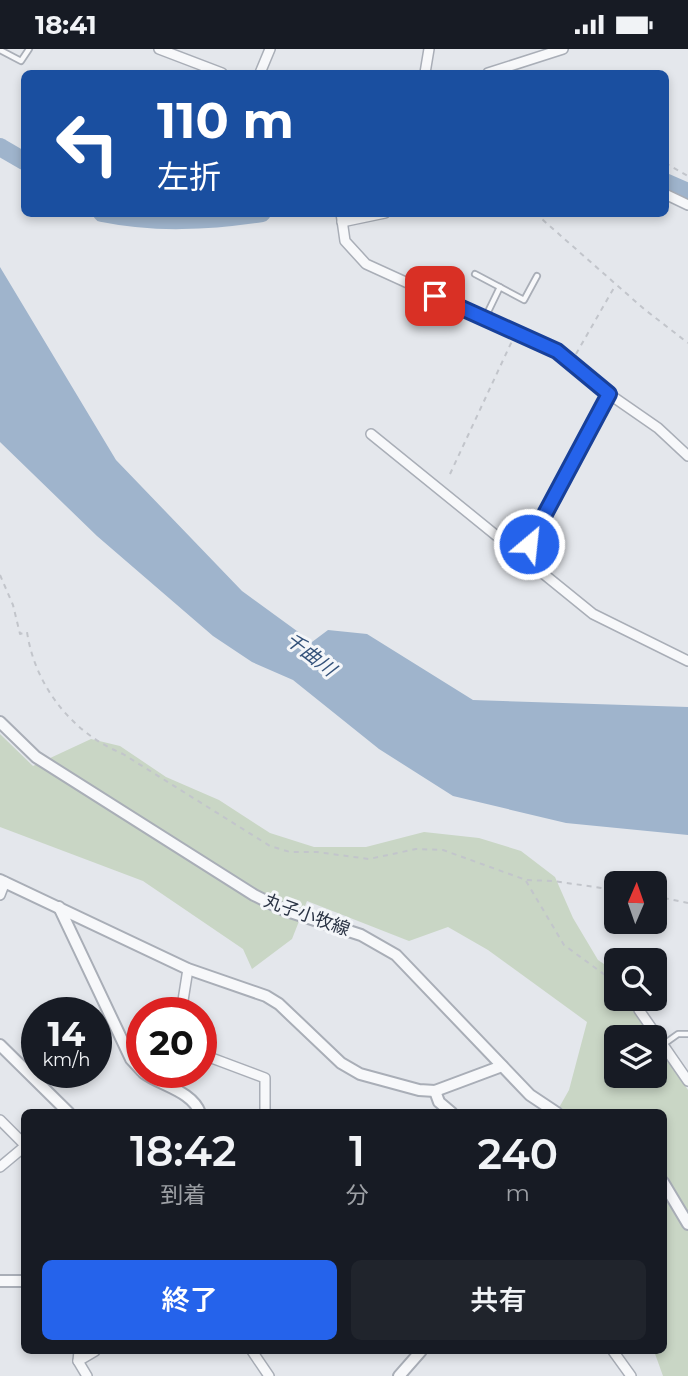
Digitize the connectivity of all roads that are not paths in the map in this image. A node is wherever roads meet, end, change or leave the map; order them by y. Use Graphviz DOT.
graph roads {
  1 [pos="29,49"];
  2 [pos="159,49"];
  3 [pos="270,49"];
  4 [pos="429,49"];
  5 [pos="563,49"];
  6 [pos="0,50"];
  7 [pos="180,53"];
  8 [pos="216,70"];
  9 [pos="261,70"];
  10 [pos="426,70"];
  11 [pos="497,70"];
  12 [pos="669,196"];
  13 [pos="688,205"];
  14 [pos="341,218"];
  15 [pos="475,274"];
  16 [pos="537,276"];
  17 [pos="500,287"];
  18 [pos="484,319"];
  19 [pos="609,394"];
  20 [pos="371,435"];
  21 [pos="688,456"];
  22 [pos="529,544"];
  23 [pos="688,661"];
  24 [pos="0,722"];
  25 [pos="3,881"];
  26 [pos="0,895"];
  27 [pos="59,907"];
  28 [pos="188,969"];
  29 [pos="184,997"];
  30 [pos="688,1034"];
  31 [pos="667,1042"];
  32 [pos="0,1045"];
  33 [pos="126,1048"];
  34 [pos="667,1049"];
  35 [pos="217,1060"];
  36 [pos="502,1066"];
  37 [pos="688,1081"];
  38 [pos="171,1088"];
  39 [pos="435,1091"];
  40 [pos="64,1109"];
  41 [pos="198,1109"];
  42 [pos="265,1109"];
  43 [pos="447,1109"];
  44 [pos="550,1109"];
  45 [pos="0,1120"];
  46 [pos="21,1142"];
  47 [pos="21,1148"];
  48 [pos="0,1167"];
  49 [pos="667,1189"];
  50 [pos="688,1224"];
  51 [pos="0,1281"];
  52 [pos="21,1281"];
  53 [pos="79,1354"];
  54 [pos="90,1354"];
  55 [pos="254,1354"];
  56 [pos="418,1354"];
  57 [pos="615,1354"];
  58 [pos="78,1361"];
  59 [pos="87,1376"];
  60 [pos="269,1376"];
  61 [pos="399,1376"];
  62 [pos="631,1376"];
  1 -- 6 [label="lane"];
  2 -- 7 [label="street"];
  3 -- 9 [label="street"];
  4 -- 10 [label="street"];
  5 -- 11 [label="street"];
  7 -- 8 [label="street"];
  12 -- 13 [label="street"];
  14 -- 18 [label="street"];
  15 -- 17 [label="lane"];
  16 -- 17 [label="lane"];
  17 -- 18 [label="lane"];
  18 -- 19 [label="street"];
  19 -- 21 [label="street"];
  19 -- 22 [label="lane"];
  20 -- 23 [label="street"];
  24 -- 36 [label="street, 丸子小牧線"];
  25 -- 26 [label="street"];
  25 -- 27 [label="street"];
  27 -- 28 [label="street"];
  27 -- 33 [label="street"];
  28 -- 29 [label="street"];
  28 -- 39 [label="street"];
  30 -- 31 [label="lane"];
  32 -- 40 [label="street"];
  34 -- 37 [label="street"];
  35 -- 42 [label="street"];
  36 -- 39 [label="street"];
  36 -- 44 [label="street, 丸子小牧線"];
  38 -- 41 [label="street"];
  39 -- 43 [label="street"];
  45 -- 46 [label="street"];
  47 -- 48 [label="street"];
  49 -- 50 [label="street"];
  51 -- 52 [label="street"];
  53 -- 58 [label="street"];
  54 -- 58 [label="street"];
  55 -- 60 [label="street"];
  56 -- 61 [label="street"];
  57 -- 62 [label="street"];
  58 -- 59 [label="street"];
}
